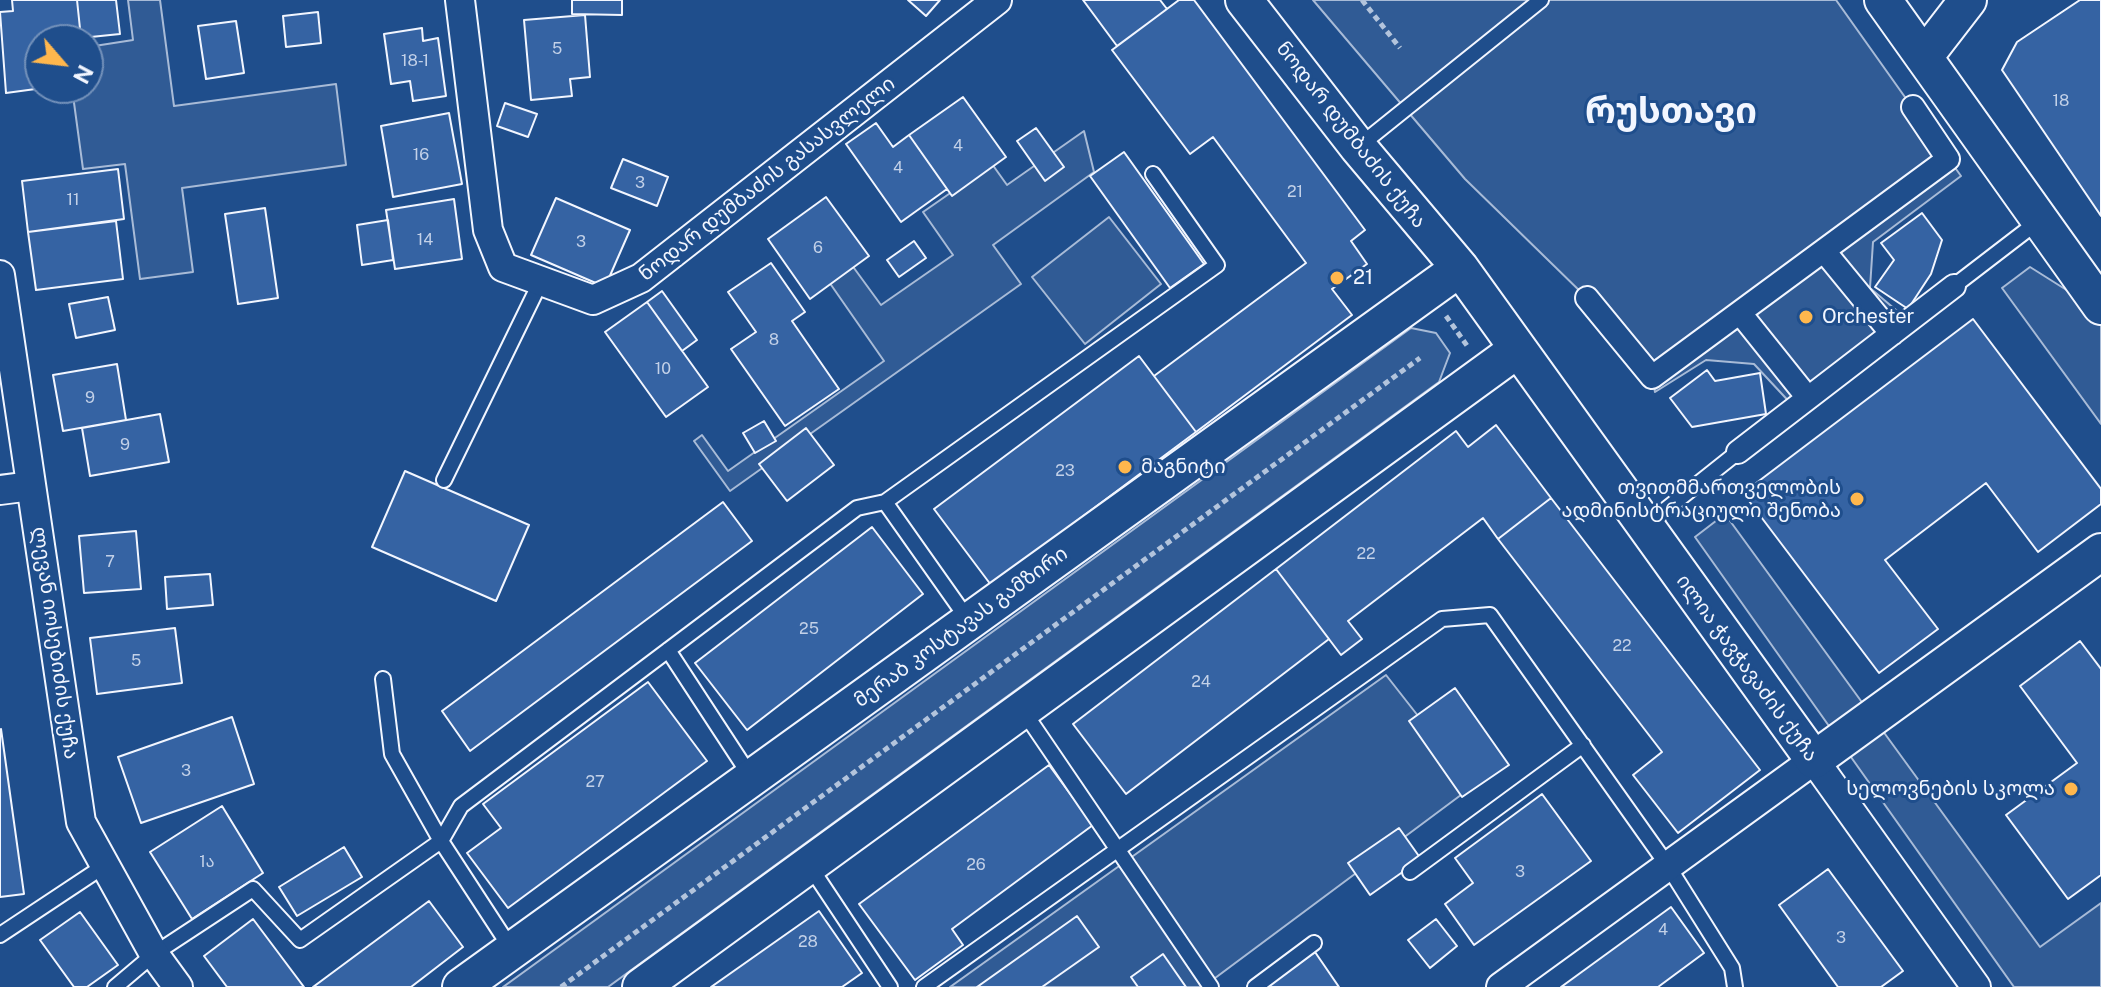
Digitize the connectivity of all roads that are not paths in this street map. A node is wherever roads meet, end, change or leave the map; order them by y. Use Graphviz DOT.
graph roads {
  1 [pos="460,0"];
  2 [pos="997,0"];
  3 [pos="1244,0"];
  4 [pos="1541,0"];
  5 [pos="1883,0"];
  6 [pos="1968,0"];
  7 [pos="1924,57"];
  8 [pos="1913,107"];
  9 [pos="1358,147"];
  10 [pos="1153,174"];
  11 [pos="2040,220"];
  12 [pos="1824,251"];
  13 [pos="1460,268"];
  14 [pos="0,275"];
  15 [pos="541,281"];
  16 [pos="1954,286"];
  17 [pos="1587,298"];
  18 [pos="2101,306"];
  19 [pos="1740,313"];
  20 [pos="1892,334"];
  21 [pos="1518,349"];
  22 [pos="1808,398"];
  23 [pos="1738,452"];
  24 [pos="444,480"];
  25 [pos="31,486"];
  26 [pos="0,490"];
  27 [pos="885,502"];
  28 [pos="1645,526"];
  29 [pos="2101,552"];
  30 [pos="969,622"];
  31 [pos="668,650"];
  32 [pos="383,679"];
  33 [pos="1022,709"];
  34 [pos="1583,745"];
  35 [pos="1814,760"];
  36 [pos="752,778"];
  37 [pos="441,841"];
  38 [pos="1117,849"];
  39 [pos="809,864"];
  40 [pos="104,866"];
  41 [pos="1668,866"];
  42 [pos="1410,872"];
  43 [pos="0,935"];
  44 [pos="1314,943"];
  45 [pos="513,950"];
  46 [pos="154,954"];
  47 [pos="1967,984"];
  48 [pos="115,987"];
  49 [pos="178,987"];
  50 [pos="461,987"];
  51 [pos="641,987"];
  52 [pos="890,987"];
  53 [pos="924,987"];
  54 [pos="1211,987"];
  55 [pos="1255,987"];
  56 [pos="1501,987"];
  57 [pos="1735,987"];
  1 -- 15 [label="street, ნოდარ დუმბაძის გასასვლელი"];
  2 -- 15 [label="street, ნოდარ დუმბაძის გასასვლელი"];
  3 -- 9 [label="street, ნოდარ დუმბაძის ქუჩა"];
  4 -- 9 [label="lane"];
  5 -- 7 [label="street"];
  6 -- 7 [label="street"];
  7 -- 11 [label="street"];
  8 -- 12 [label="street"];
  9 -- 13 [label="street, ნოდარ დუმბაძის ქუჩა"];
  10 -- 27 [label="lane"];
  11 -- 16 [label="lane"];
  11 -- 18 [label="street"];
  12 -- 19 [label="street"];
  12 -- 20 [label="street"];
  13 -- 21 [label="street, ნოდარ დუმბაძის ქუჩა"];
  13 -- 30 [label="street, მერაბ კოსტავას გამზირი"];
  14 -- 25 [label="street, ლევან იოსებიძის ქუჩა"];
  15 -- 24 [label="lane"];
  16 -- 20 [label="street"];
  17 -- 19 [label="street"];
  19 -- 22 [label="street"];
  20 -- 22 [label="street"];
  21 -- 28 [label="street, ილია ჭავჭავაძის ქუჩა"];
  21 -- 33 [label="street"];
  22 -- 23 [label="street"];
  23 -- 28 [label="lane"];
  25 -- 26 [label="street"];
  25 -- 40 [label="street, ლევან იოსებიძის ქუჩა"];
  27 -- 30 [label="lane"];
  27 -- 31 [label="lane"];
  28 -- 35 [label="street, ილია ჭავჭავაძის ქუჩა"];
  29 -- 35 [label="street"];
  30 -- 36 [label="street, მერაბ კოსტავას გამზირი"];
  31 -- 36 [label="lane"];
  31 -- 37 [label="lane"];
  32 -- 37 [label="lane"];
  33 -- 38 [label="lane"];
  33 -- 39 [label="street"];
  34 -- 38 [label="lane"];
  34 -- 41 [label="lane"];
  34 -- 42 [label="lane"];
  35 -- 41 [label="street"];
  35 -- 47 [label="street, ილია ჭავჭავაძის ქუჩა"];
  36 -- 45 [label="street, მერაბ კოსტავას გამზირი"];
  37 -- 45 [label="lane"];
  37 -- 46 [label="lane"];
  38 -- 53 [label="lane"];
  38 -- 54 [label="lane"];
  39 -- 51 [label="street"];
  39 -- 52 [label="lane"];
  40 -- 43 [label="lane"];
  40 -- 46 [label="street, ლევან იოსებიძის ქუჩა"];
  41 -- 56 [label="street"];
  41 -- 57 [label="lane"];
  44 -- 55 [label="lane"];
  45 -- 50 [label="street, მერაბ კოსტავას გამზირი"];
  46 -- 48 [label="lane"];
  46 -- 49 [label="street, ლევან იოსებიძის ქუჩა"];
}
